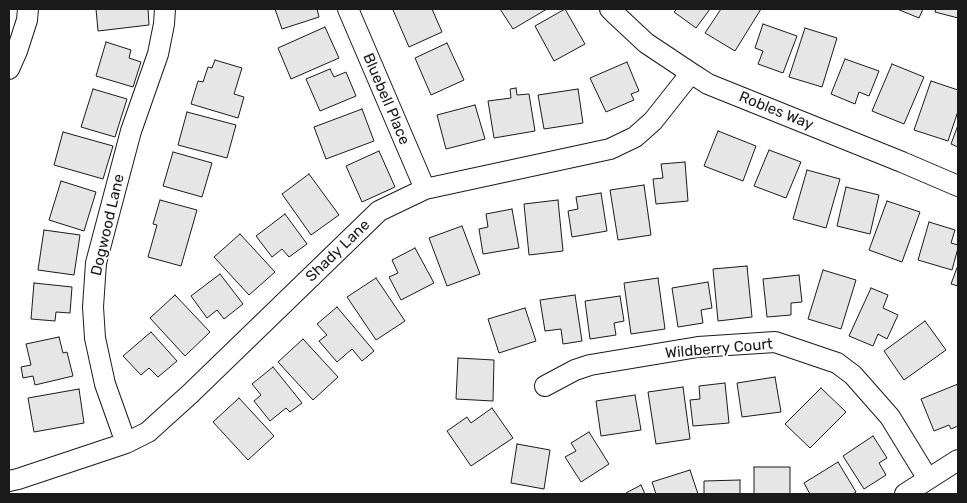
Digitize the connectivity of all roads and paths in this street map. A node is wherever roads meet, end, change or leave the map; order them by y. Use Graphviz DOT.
graph roads {
  1 [pos="28,9"];
  2 [pos="165,9"];
  3 [pos="348,9"];
  4 [pos="610,9"];
  5 [pos="9,69"];
  6 [pos="691,73"];
  7 [pos="958,186"];
  8 [pos="425,190"];
  9 [pos="545,386"];
  10 [pos="126,444"];
  11 [pos="958,460"];
  12 [pos="928,479"];
  13 [pos="9,481"];
  14 [pos="905,494"];
  1 -- 5 [label="street"];
  2 -- 10 [label="street, Dogwood Lane"];
  3 -- 8 [label="street, Bluebell Place"];
  4 -- 6 [label="street, Robles Way"];
  6 -- 7 [label="street, Robles Way"];
  6 -- 8 [label="street, Shady Lane"];
  8 -- 10 [label="street, Shady Lane"];
  9 -- 12 [label="street, Wildberry Court"];
  10 -- 13 [label="street, Shady Lane"];
  11 -- 12 [label="street"];
  12 -- 14 [label="street"];
}
